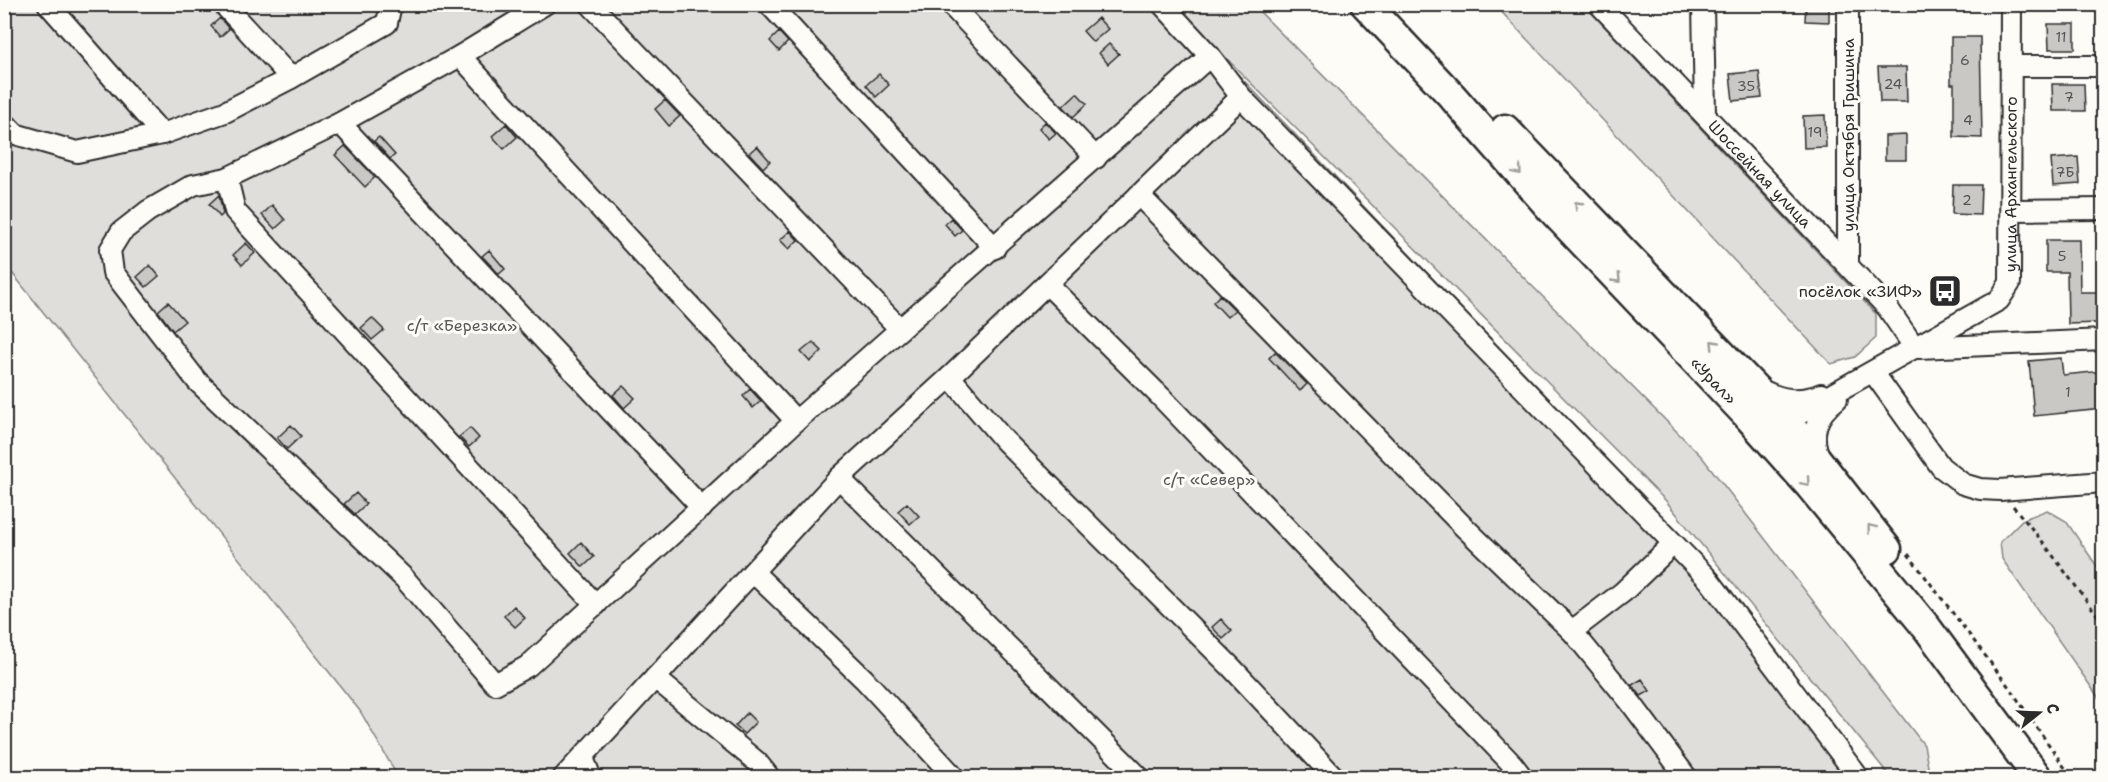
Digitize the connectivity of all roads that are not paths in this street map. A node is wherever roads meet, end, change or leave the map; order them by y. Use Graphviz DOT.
graph roads {
  1 [pos="48,4"];
  2 [pos="223,4"];
  3 [pos="391,4"];
  4 [pos="545,4"];
  5 [pos="590,4"];
  6 [pos="769,4"];
  7 [pos="950,4"];
  8 [pos="1162,4"];
  9 [pos="1365,4"];
  10 [pos="1388,4"];
  11 [pos="1599,4"];
  12 [pos="1703,4"];
  13 [pos="1848,4"];
  14 [pos="2012,4"];
  15 [pos="460,56"];
  16 [pos="1210,56"];
  17 [pos="2011,66"];
  18 [pos="2103,66"];
  19 [pos="291,78"];
  20 [pos="1241,97"];
  21 [pos="1705,115"];
  22 [pos="4,122"];
  23 [pos="340,123"];
  24 [pos="162,134"];
  25 [pos="1096,158"];
  26 [pos="227,178"];
  27 [pos="1139,195"];
  28 [pos="2103,209"];
  29 [pos="2011,210"];
  30 [pos="995,248"];
  31 [pos="1848,266"];
  32 [pos="1047,284"];
  33 [pos="900,329"];
  34 [pos="2103,340"];
  35 [pos="1915,348"];
  36 [pos="1873,372"];
  37 [pos="950,377"];
  38 [pos="1754,387"];
  39 [pos="796,421"];
  40 [pos="1777,430"];
  41 [pos="1824,468"];
  42 [pos="839,478"];
  43 [pos="2103,482"];
  44 [pos="702,508"];
  45 [pos="1673,544"];
  46 [pos="753,572"];
  47 [pos="596,605"];
  48 [pos="1572,631"];
  49 [pos="655,678"];
  50 [pos="583,758"];
  51 [pos="564,777"];
  52 [pos="591,777"];
  53 [pos="770,777"];
  54 [pos="955,777"];
  55 [pos="1140,777"];
  56 [pos="1335,777"];
  57 [pos="1523,777"];
  58 [pos="1687,777"];
  59 [pos="1859,777"];
  60 [pos="2038,777"];
  61 [pos="2057,777"];
  1 -- 24 [label="street"];
  2 -- 19 [label="street"];
  3 -- 19 [label="street"];
  4 -- 15 [label="street"];
  5 -- 33 [label="street"];
  6 -- 30 [label="street"];
  7 -- 25 [label="street"];
  8 -- 16 [label="street"];
  9 -- 40 [label="highway, «Урал», one-way"];
  38 -- 10 [label="highway, «Урал», one-way"];
  11 -- 21 [label="street, Шоссейная улица"];
  12 -- 21 [label="street"];
  13 -- 31 [label="street, улица Октября Гришина"];
  14 -- 17 [label="street, улица Архангельского"];
  15 -- 23 [label="street"];
  15 -- 39 [label="street"];
  16 -- 20 [label="street"];
  16 -- 25 [label="street"];
  17 -- 18 [label="street"];
  17 -- 29 [label="street, улица Архангельского"];
  19 -- 24 [label="street"];
  20 -- 27 [label="street"];
  20 -- 45 [label="street"];
  21 -- 31 [label="street, Шоссейная улица"];
  22 -- 24 [label="street"];
  23 -- 26 [label="street"];
  23 -- 44 [label="street"];
  25 -- 30 [label="street"];
  26 -- 47 [label="street"];
  26 -- 47 [label="street"];
  27 -- 32 [label="street"];
  27 -- 48 [label="street"];
  28 -- 29 [label="street"];
  29 -- 35 [label="street, улица Архангельского"];
  30 -- 33 [label="street"];
  31 -- 35 [label="street, Шоссейная улица"];
  32 -- 37 [label="street"];
  32 -- 57 [label="street"];
  33 -- 39 [label="street"];
  34 -- 35 [label="street"];
  35 -- 36 [label="street, улица Архангельского"];
  36 -- 38 [label="street"];
  36 -- 40 [label="street"];
  36 -- 41 [label="street"];
  36 -- 43 [label="street"];
  37 -- 42 [label="street"];
  37 -- 56 [label="street"];
  38 -- 40 [label="highway, «Урал»"];
  39 -- 44 [label="street"];
  40 -- 41 [label="highway, «Урал»"];
  40 -- 60 [label="highway, «Урал», one-way"];
  61 -- 41 [label="highway, «Урал», one-way"];
  42 -- 46 [label="street"];
  42 -- 55 [label="street"];
  44 -- 47 [label="street"];
  45 -- 48 [label="street"];
  45 -- 59 [label="street"];
  46 -- 49 [label="street"];
  46 -- 54 [label="street"];
  48 -- 58 [label="street"];
  49 -- 50 [label="street"];
  49 -- 53 [label="street"];
  50 -- 51 [label="street"];
  50 -- 52 [label="street"];
}
